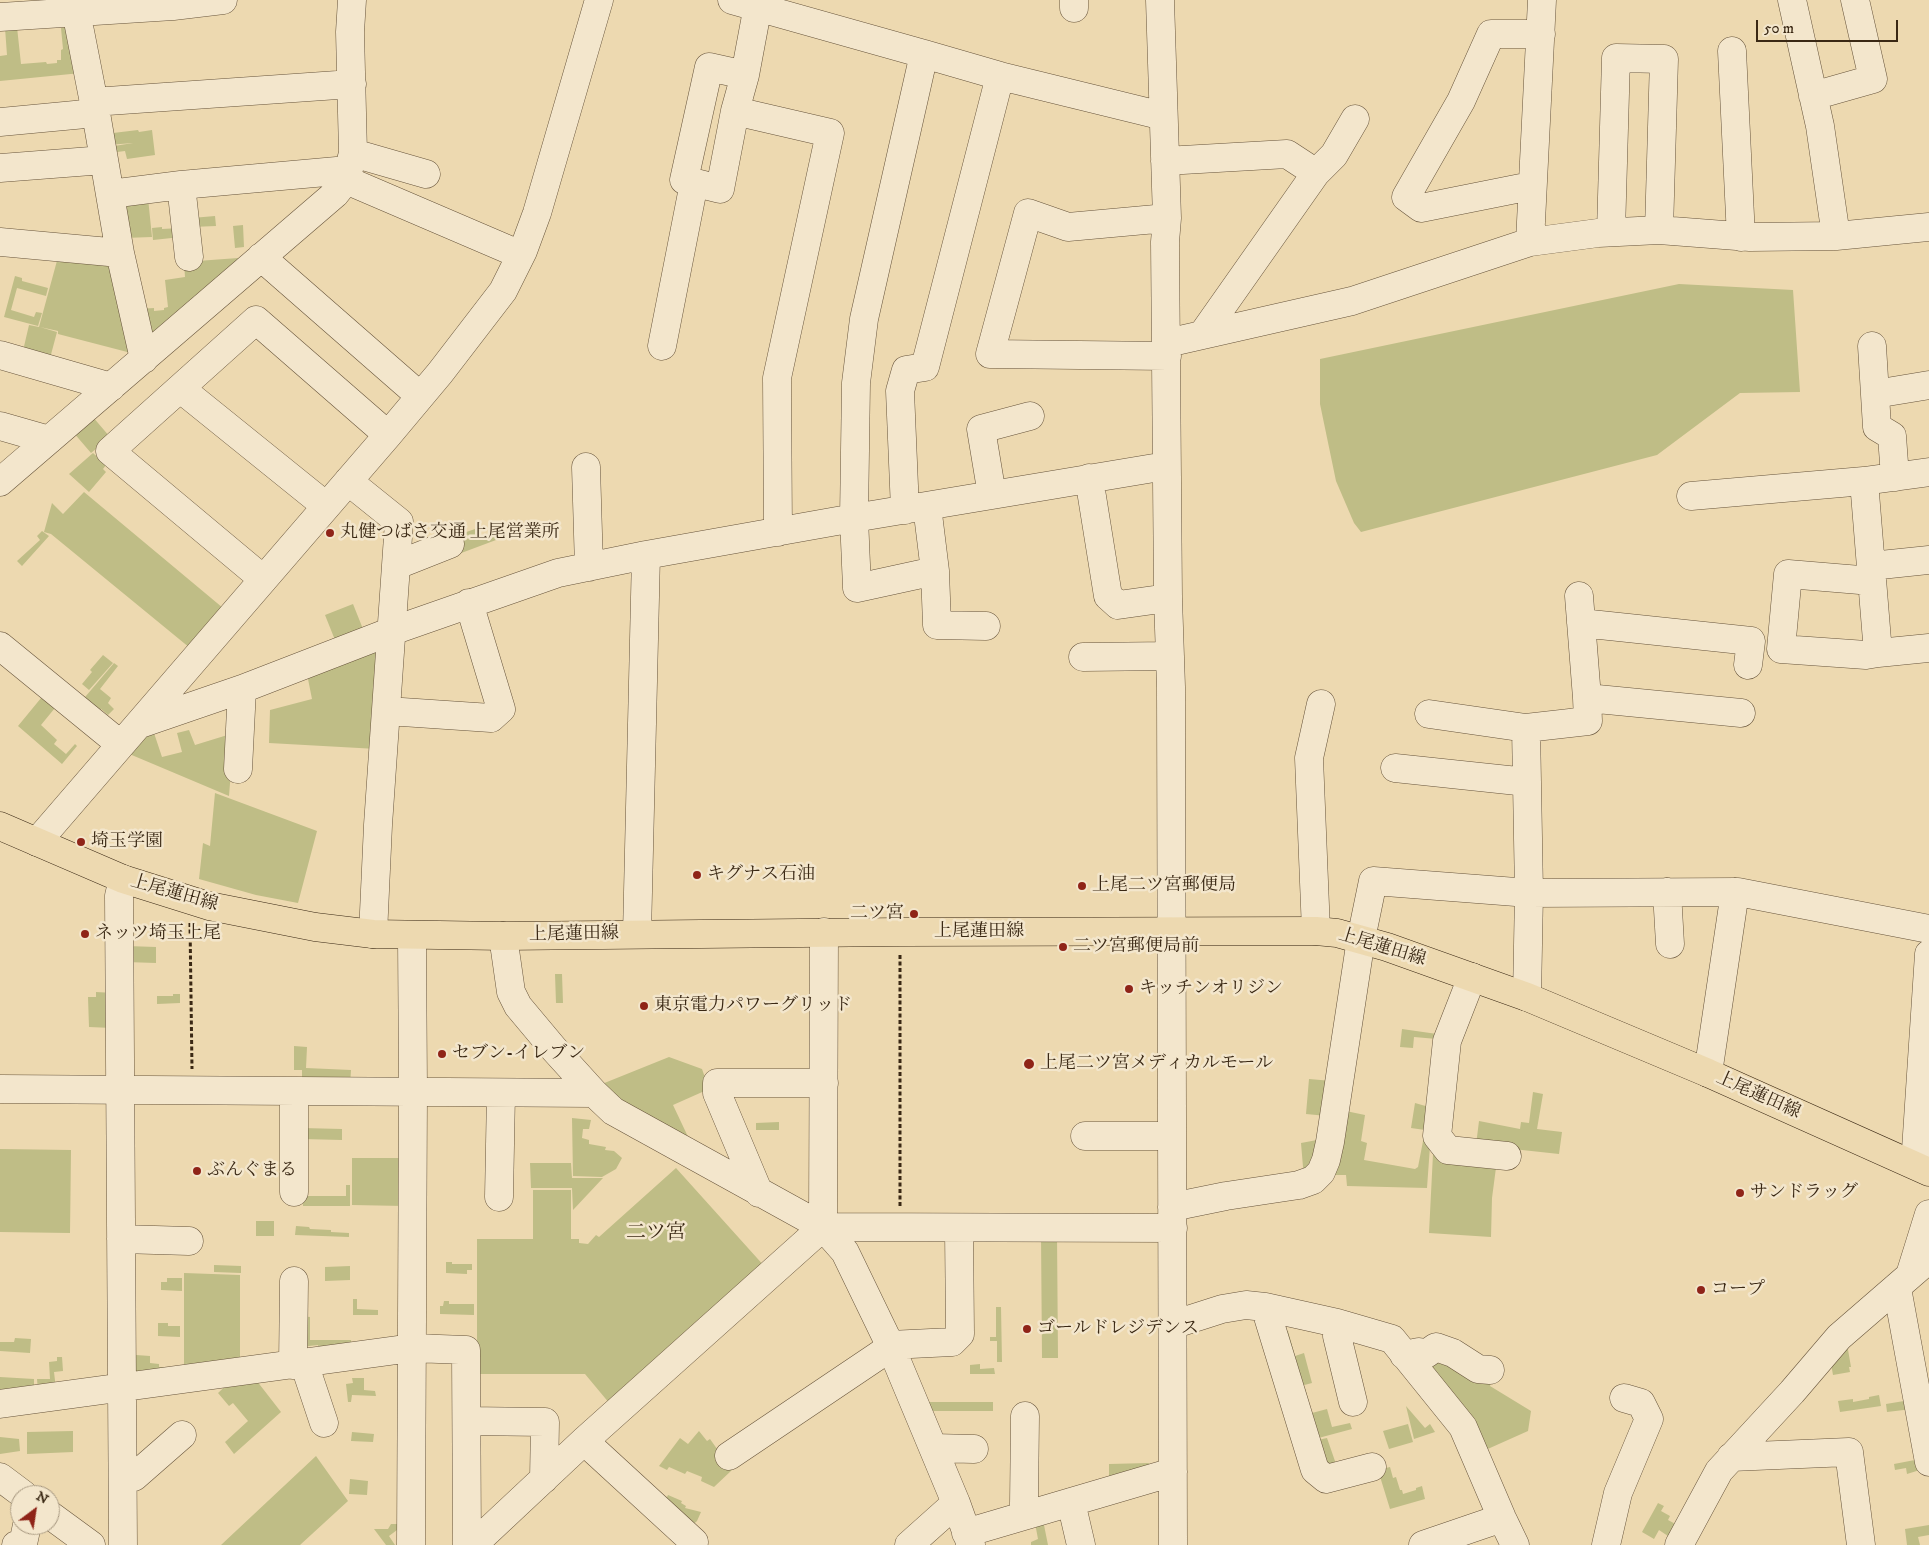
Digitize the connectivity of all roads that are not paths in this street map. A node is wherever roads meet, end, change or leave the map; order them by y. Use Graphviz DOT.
graph roads {
  1 [pos="223,0"];
  2 [pos="352,0"];
  3 [pos="599,0"];
  4 [pos="1160,0"];
  5 [pos="1542,0"];
  6 [pos="1792,0"];
  7 [pos="1855,0"];
  8 [pos="749,2"];
  9 [pos="173,3"];
  10 [pos="76,11"];
  11 [pos="0,17"];
  12 [pos="1541,34"];
  13 [pos="1732,51"];
  14 [pos="924,54"];
  15 [pos="745,75"];
  16 [pos="1000,76"];
  17 [pos="352,84"];
  18 [pos="1813,96"];
  19 [pos="94,108"];
  20 [pos="735,111"];
  21 [pos="1162,116"];
  22 [pos="1355,119"];
  23 [pos="0,122"];
  24 [pos="104,160"];
  25 [pos="1165,161"];
  26 [pos="0,168"];
  27 [pos="349,168"];
  28 [pos="1316,173"];
  29 [pos="426,174"];
  30 [pos="694,183"];
  31 [pos="182,185"];
  32 [pos="1531,186"];
  33 [pos="110,194"];
  34 [pos="1167,218"];
  35 [pos="1929,227"];
  36 [pos="1659,230"];
  37 [pos="1611,232"];
  38 [pos="1836,236"];
  39 [pos="1741,237"];
  40 [pos="0,242"];
  41 [pos="1530,242"];
  42 [pos="120,252"];
  43 [pos="521,255"];
  44 [pos="189,257"];
  45 [pos="261,257"];
  46 [pos="1202,335"];
  47 [pos="662,346"];
  48 [pos="1872,346"];
  49 [pos="1167,349"];
  50 [pos="0,355"];
  51 [pos="144,359"];
  52 [pos="1929,385"];
  53 [pos="111,387"];
  54 [pos="181,389"];
  55 [pos="1875,394"];
  56 [pos="420,396"];
  57 [pos="1030,416"];
  58 [pos="0,426"];
  59 [pos="388,435"];
  60 [pos="49,440"];
  61 [pos="1166,466"];
  62 [pos="586,467"];
  63 [pos="1929,472"];
  64 [pos="1895,477"];
  65 [pos="1088,478"];
  66 [pos="348,481"];
  67 [pos="1864,481"];
  68 [pos="0,482"];
  69 [pos="992,495"];
  70 [pos="1691,496"];
  71 [pos="326,506"];
  72 [pos="916,508"];
  73 [pos="854,518"];
  74 [pos="778,532"];
  75 [pos="450,544"];
  76 [pos="646,555"];
  77 [pos="1929,560"];
  78 [pos="396,565"];
  79 [pos="588,567"];
  80 [pos="934,571"];
  81 [pos="1872,573"];
  82 [pos="263,579"];
  83 [pos="1579,596"];
  84 [pos="1168,598"];
  85 [pos="470,603"];
  86 [pos="1582,624"];
  87 [pos="986,626"];
  88 [pos="392,631"];
  89 [pos="0,646"];
  90 [pos="1929,648"];
  91 [pos="1878,653"];
  92 [pos="1083,656"];
  93 [pos="1170,656"];
  94 [pos="1748,665"];
  95 [pos="242,689"];
  96 [pos="1588,698"];
  97 [pos="1321,704"];
  98 [pos="387,712"];
  99 [pos="1741,713"];
  100 [pos="1428,714"];
  101 [pos="140,724"];
  102 [pos="1526,728"];
  103 [pos="120,744"];
  104 [pos="238,768"];
  105 [pos="1395,768"];
  106 [pos="1527,782"];
  107 [pos="0,826"];
  108 [pos="37,842"];
  109 [pos="123,880"];
  110 [pos="1667,892"];
  111 [pos="1735,892"];
  112 [pos="1529,893"];
  113 [pos="1929,929"];
  114 [pos="1316,931"];
  115 [pos="824,932"];
  116 [pos="1171,932"];
  117 [pos="373,934"];
  118 [pos="637,934"];
  119 [pos="412,936"];
  120 [pos="503,936"];
  121 [pos="1361,939"];
  122 [pos="1670,944"];
  123 [pos="1929,954"];
  124 [pos="1472,977"];
  125 [pos="1527,997"];
  126 [pos="1708,1073"];
  127 [pos="824,1083"];
  128 [pos="0,1089"];
  129 [pos="120,1091"];
  130 [pos="294,1091"];
  131 [pos="413,1091"];
  132 [pos="501,1093"];
  133 [pos="594,1093"];
  134 [pos="1085,1136"];
  135 [pos="1172,1136"];
  136 [pos="1506,1156"];
  137 [pos="1922,1169"];
  138 [pos="294,1192"];
  139 [pos="759,1193"];
  140 [pos="499,1197"];
  141 [pos="1929,1214"];
  142 [pos="1172,1218"];
  143 [pos="823,1227"];
  144 [pos="959,1229"];
  145 [pos="121,1239"];
  146 [pos="189,1241"];
  147 [pos="1912,1274"];
  148 [pos="294,1281"];
  149 [pos="1264,1307"];
  150 [pos="1337,1323"];
  151 [pos="1172,1325"];
  152 [pos="891,1346"];
  153 [pos="412,1348"];
  154 [pos="1404,1355"];
  155 [pos="299,1364"];
  156 [pos="1490,1370"];
  157 [pos="121,1388"];
  158 [pos="1624,1398"];
  159 [pos="1353,1402"];
  160 [pos="0,1404"];
  161 [pos="1025,1416"];
  162 [pos="467,1421"];
  163 [pos="324,1423"];
  164 [pos="182,1435"];
  165 [pos="584,1441"];
  166 [pos="933,1448"];
  167 [pos="974,1450"];
  168 [pos="729,1456"];
  169 [pos="1731,1457"];
  170 [pos="1929,1462"];
  171 [pos="1372,1467"];
  172 [pos="1173,1472"];
  173 [pos="0,1477"];
  174 [pos="544,1478"];
  175 [pos="123,1480"];
  176 [pos="11,1485"];
  177 [pos="956,1502"];
  178 [pos="1071,1502"];
  179 [pos="1026,1515"];
  180 [pos="1502,1518"];
  181 [pos="60,1522"];
  182 [pos="25,1535"];
  183 [pos="969,1539"];
  184 [pos="16,1545"];
  185 [pos="91,1545"];
  186 [pos="123,1545"];
  187 [pos="411,1545"];
  188 [pos="466,1545"];
  189 [pos="474,1545"];
  190 [pos="691,1545"];
  191 [pos="909,1545"];
  192 [pos="1082,1545"];
  193 [pos="1173,1545"];
  194 [pos="1422,1545"];
  195 [pos="1515,1545"];
  196 [pos="1606,1545"];
  197 [pos="1679,1545"];
  198 [pos="1861,1545"];
  1 -- 9 [label="street"];
  2 -- 17 [label="street"];
  3 -- 43 [label="street"];
  4 -- 21 [label="street"];
  5 -- 12 [label="street"];
  6 -- 18 [label="street"];
  7 -- 18 [label="street"];
  8 -- 14 [label="street"];
  8 -- 15 [label="street"];
  9 -- 10 [label="street"];
  10 -- 11 [label="street"];
  10 -- 19 [label="street"];
  12 -- 32 [label="street"];
  12 -- 32 [label="street"];
  13 -- 39 [label="street"];
  14 -- 16 [label="street"];
  14 -- 73 [label="street"];
  15 -- 20 [label="street"];
  15 -- 30 [label="street"];
  16 -- 21 [label="street"];
  16 -- 72 [label="street"];
  17 -- 19 [label="street"];
  17 -- 27 [label="street"];
  18 -- 38 [label="street"];
  19 -- 23 [label="street"];
  19 -- 24 [label="street"];
  20 -- 30 [label="street"];
  20 -- 74 [label="street"];
  21 -- 25 [label="street"];
  22 -- 28 [label="street"];
  24 -- 26 [label="street"];
  24 -- 33 [label="street"];
  25 -- 28 [label="street"];
  25 -- 34 [label="street"];
  27 -- 29 [label="street"];
  27 -- 31 [label="street"];
  27 -- 43 [label="street"];
  27 -- 45 [label="street"];
  28 -- 46 [label="street"];
  30 -- 47 [label="street"];
  31 -- 33 [label="street"];
  31 -- 44 [label="street"];
  32 -- 41 [label="street"];
  33 -- 42 [label="street"];
  34 -- 49 [label="street"];
  34 -- 49 [label="street"];
  35 -- 38 [label="street"];
  36 -- 37 [label="street"];
  36 -- 37 [label="street"];
  36 -- 39 [label="street"];
  37 -- 41 [label="street"];
  38 -- 39 [label="street"];
  40 -- 42 [label="street"];
  41 -- 46 [label="street"];
  42 -- 51 [label="street"];
  43 -- 56 [label="street"];
  45 -- 51 [label="street"];
  45 -- 56 [label="street"];
  46 -- 49 [label="street"];
  48 -- 55 [label="street"];
  49 -- 61 [label="street"];
  50 -- 53 [label="street"];
  51 -- 53 [label="street"];
  52 -- 55 [label="street"];
  53 -- 60 [label="street"];
  54 -- 59 [label="street"];
  54 -- 71 [label="street"];
  54 -- 82 [label="street"];
  55 -- 64 [label="street"];
  56 -- 59 [label="street"];
  57 -- 69 [label="street"];
  58 -- 60 [label="street"];
  59 -- 66 [label="street"];
  60 -- 68 [label="street"];
  61 -- 65 [label="street"];
  61 -- 84 [label="street"];
  62 -- 79 [label="street"];
  63 -- 64 [label="street"];
  64 -- 67 [label="street"];
  65 -- 69 [label="street"];
  65 -- 84 [label="street"];
  66 -- 71 [label="street"];
  66 -- 78 [label="street"];
  67 -- 70 [label="street"];
  67 -- 81 [label="street"];
  69 -- 72 [label="street"];
  71 -- 82 [label="street"];
  72 -- 73 [label="street"];
  72 -- 80 [label="street"];
  73 -- 74 [label="street"];
  73 -- 80 [label="street"];
  74 -- 76 [label="street"];
  75 -- 78 [label="street"];
  76 -- 79 [label="street"];
  76 -- 118 [label="street"];
  77 -- 81 [label="street"];
  78 -- 88 [label="street"];
  79 -- 85 [label="street"];
  80 -- 87 [label="street"];
  81 -- 91 [label="street"];
  81 -- 91 [label="street"];
  82 -- 101 [label="street"];
  83 -- 86 [label="street"];
  84 -- 93 [label="street"];
  85 -- 88 [label="street"];
  85 -- 98 [label="street"];
  86 -- 94 [label="street"];
  86 -- 96 [label="street"];
  88 -- 95 [label="street"];
  88 -- 98 [label="street"];
  89 -- 103 [label="street"];
  90 -- 91 [label="street"];
  92 -- 93 [label="street"];
  93 -- 116 [label="street"];
  95 -- 101 [label="street"];
  95 -- 104 [label="street"];
  96 -- 99 [label="street"];
  96 -- 102 [label="street"];
  97 -- 114 [label="street"];
  98 -- 117 [label="street"];
  100 -- 102 [label="street"];
  101 -- 103 [label="street"];
  102 -- 106 [label="street"];
  103 -- 108 [label="street"];
  105 -- 106 [label="street"];
  106 -- 112 [label="street"];
  107 -- 108 [label="main road, 上尾蓮田線"];
  108 -- 109 [label="main road, 上尾蓮田線"];
  109 -- 117 [label="main road, 上尾蓮田線"];
  109 -- 129 [label="street"];
  110 -- 111 [label="street"];
  110 -- 112 [label="street"];
  110 -- 122 [label="street"];
  111 -- 113 [label="street"];
  111 -- 126 [label="street"];
  112 -- 121 [label="street"];
  112 -- 125 [label="street"];
  114 -- 116 [label="main road, 上尾蓮田線"];
  114 -- 121 [label="main road, 上尾蓮田線"];
  115 -- 116 [label="main road, 上尾蓮田線"];
  115 -- 118 [label="main road, 上尾蓮田線"];
  115 -- 127 [label="street"];
  116 -- 135 [label="street"];
  117 -- 119 [label="main road, 上尾蓮田線"];
  118 -- 120 [label="main road, 上尾蓮田線"];
  119 -- 120 [label="main road, 上尾蓮田線"];
  119 -- 131 [label="street"];
  120 -- 133 [label="street"];
  121 -- 124 [label="main road, 上尾蓮田線"];
  121 -- 142 [label="street"];
  123 -- 137 [label="street"];
  124 -- 125 [label="main road, 上尾蓮田線"];
  124 -- 136 [label="street"];
  125 -- 126 [label="main road, 上尾蓮田線"];
  126 -- 137 [label="main road, 上尾蓮田線"];
  127 -- 139 [label="street"];
  127 -- 143 [label="street"];
  128 -- 129 [label="street"];
  129 -- 130 [label="street"];
  129 -- 145 [label="street"];
  130 -- 131 [label="street"];
  130 -- 138 [label="street"];
  131 -- 132 [label="street"];
  131 -- 153 [label="street"];
  132 -- 133 [label="street"];
  132 -- 140 [label="street"];
  133 -- 139 [label="street"];
  134 -- 135 [label="street"];
  135 -- 142 [label="street"];
  139 -- 143 [label="street"];
  141 -- 147 [label="street"];
  142 -- 144 [label="street"];
  142 -- 151 [label="street"];
  143 -- 144 [label="street"];
  143 -- 152 [label="street"];
  143 -- 165 [label="street"];
  144 -- 152 [label="street"];
  145 -- 146 [label="street"];
  145 -- 157 [label="street"];
  147 -- 169 [label="street"];
  147 -- 170 [label="street"];
  148 -- 155 [label="street"];
  149 -- 150 [label="street"];
  149 -- 151 [label="street"];
  149 -- 171 [label="street"];
  150 -- 154 [label="street"];
  150 -- 159 [label="street"];
  151 -- 172 [label="street"];
  152 -- 166 [label="street"];
  152 -- 168 [label="street"];
  153 -- 155 [label="street"];
  153 -- 162 [label="street"];
  153 -- 187 [label="street"];
  154 -- 156 [label="street"];
  154 -- 180 [label="street"];
  155 -- 157 [label="street"];
  155 -- 163 [label="street"];
  157 -- 160 [label="street"];
  157 -- 175 [label="street"];
  158 -- 196 [label="street"];
  161 -- 179 [label="street"];
  162 -- 174 [label="street"];
  162 -- 188 [label="street"];
  164 -- 175 [label="street"];
  165 -- 174 [label="street"];
  165 -- 190 [label="street"];
  166 -- 167 [label="street"];
  166 -- 177 [label="street"];
  169 -- 197 [label="street"];
  169 -- 198 [label="street"];
  172 -- 178 [label="street"];
  172 -- 193 [label="street"];
  173 -- 176 [label="street"];
  174 -- 189 [label="street"];
  175 -- 186 [label="street"];
  177 -- 183 [label="street"];
  177 -- 191 [label="street"];
  178 -- 179 [label="street"];
  178 -- 192 [label="street"];
  179 -- 183 [label="street"];
  180 -- 194 [label="street"];
  180 -- 195 [label="street"];
  181 -- 185 [label="street"];
  182 -- 184 [label="street"];
}
